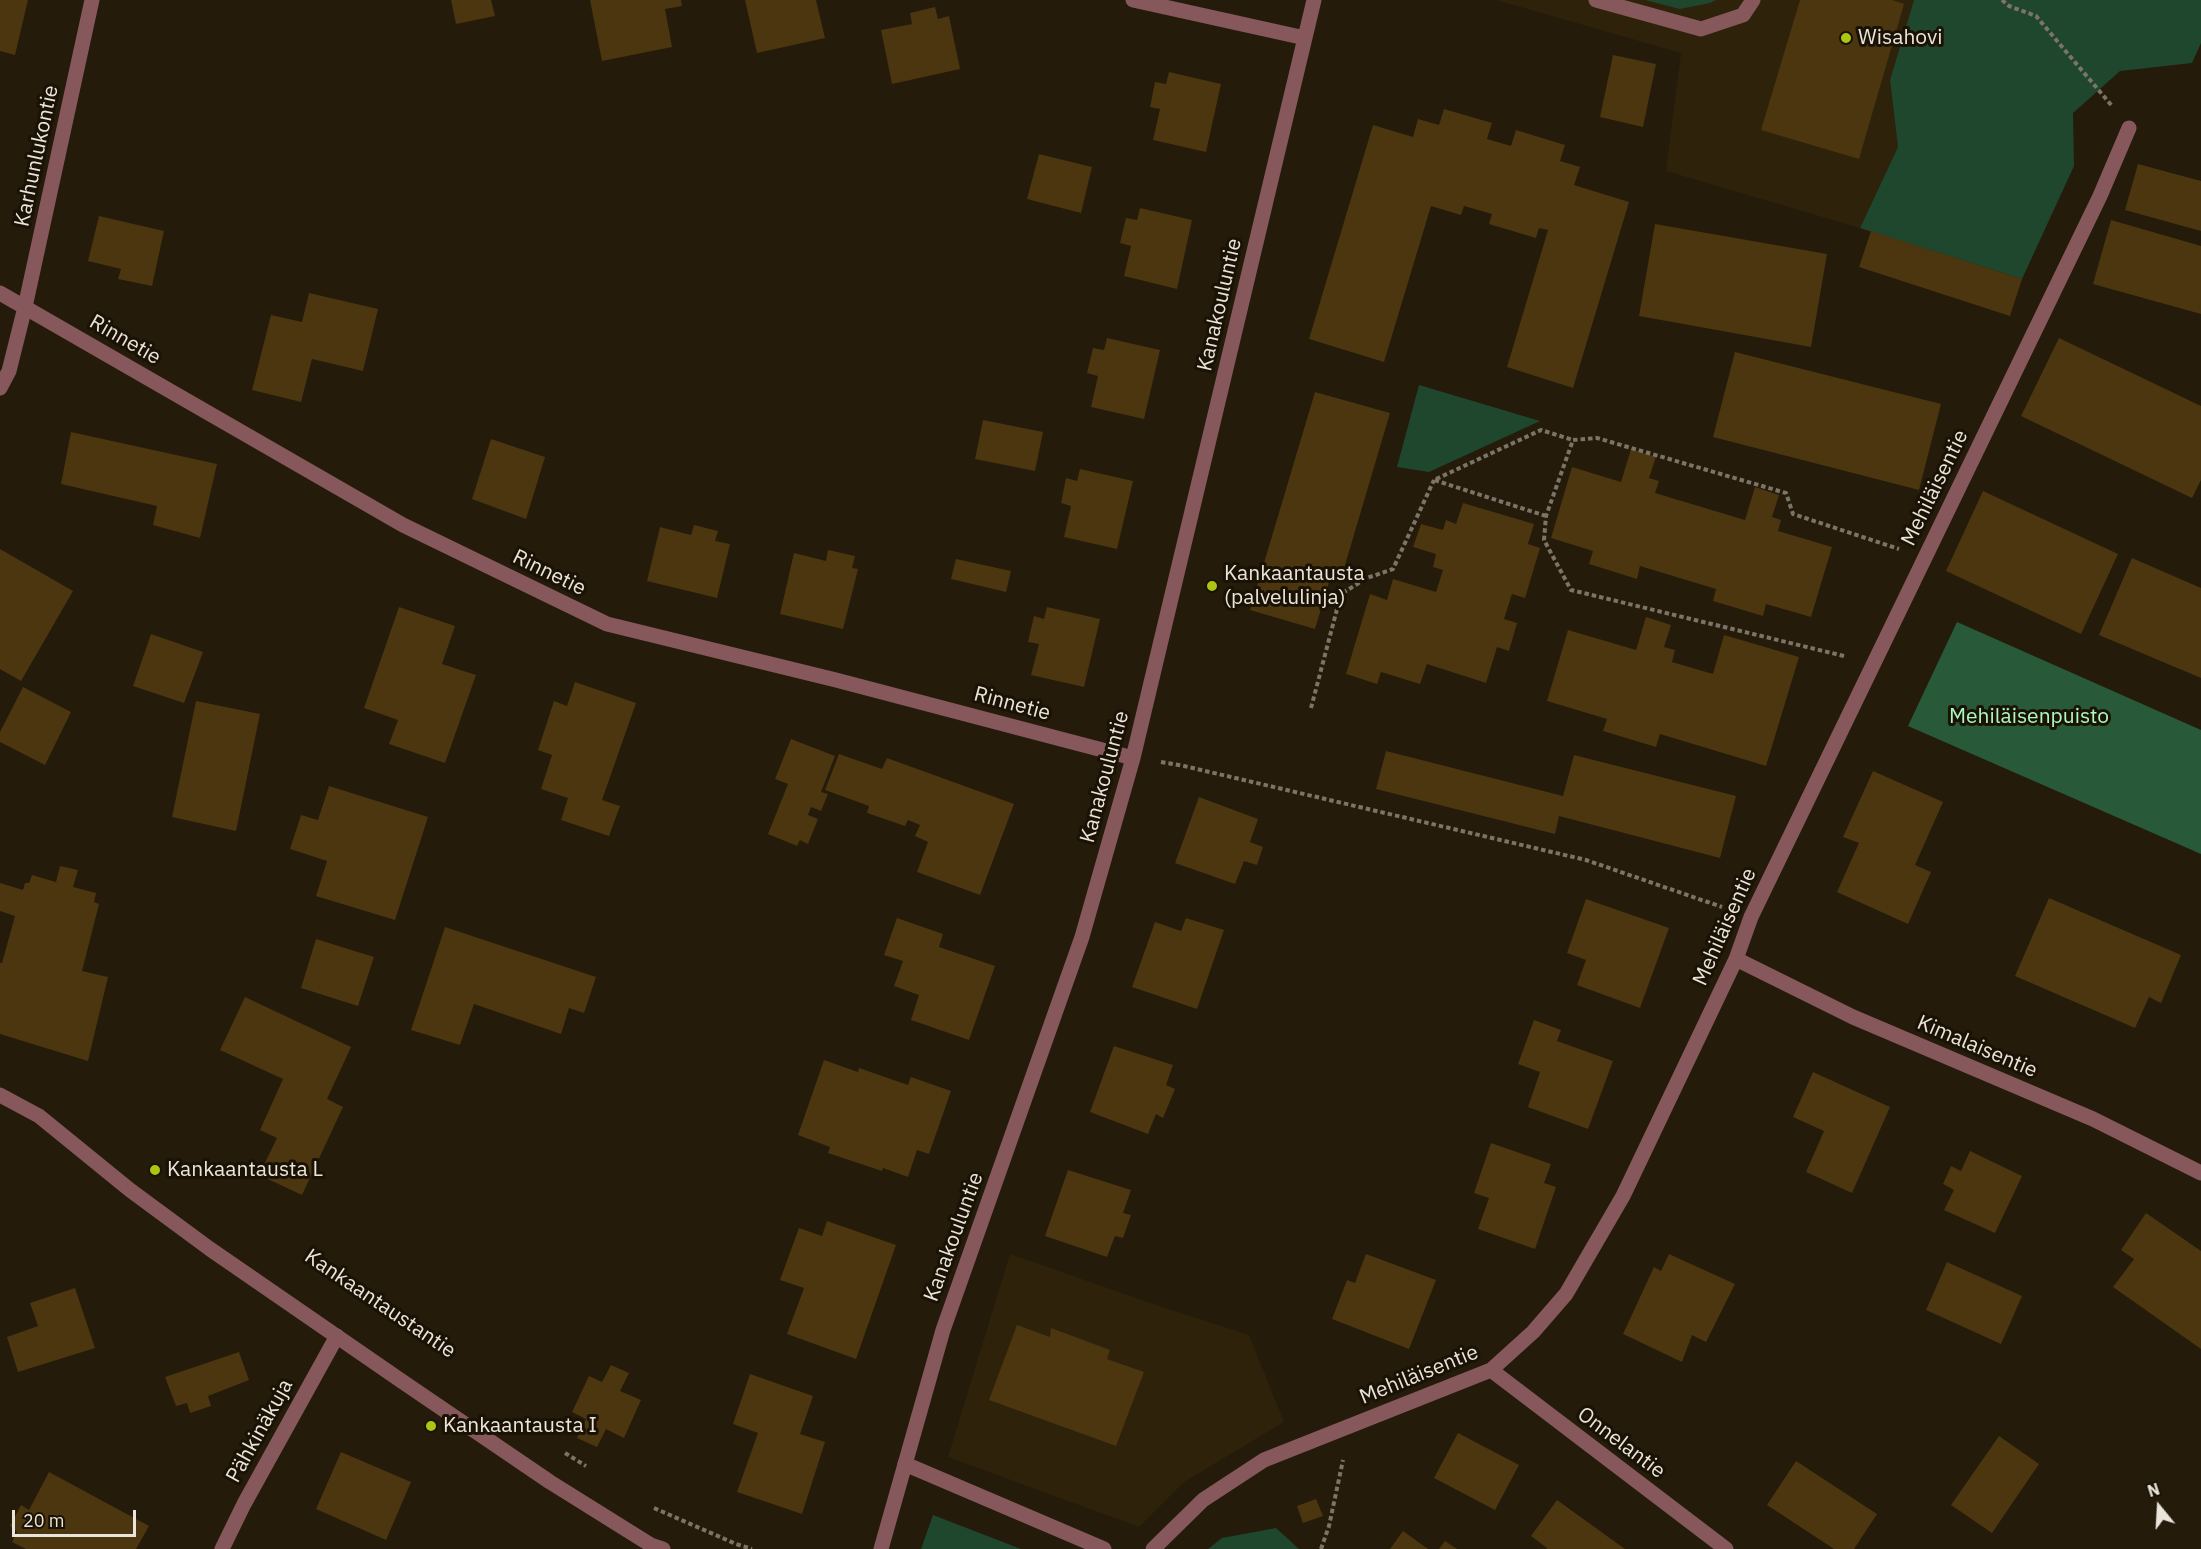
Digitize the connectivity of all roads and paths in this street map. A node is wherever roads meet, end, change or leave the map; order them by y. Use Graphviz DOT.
graph roads {
  1 [pos="92,0"];
  2 [pos="1133,0"];
  3 [pos="1314,0"];
  4 [pos="1596,0"];
  5 [pos="1753,0"];
  6 [pos="2002,0"];
  7 [pos="1305,38"];
  8 [pos="2129,128"];
  9 [pos="0,293"];
  10 [pos="25,307"];
  11 [pos="0,388"];
  12 [pos="1573,440"];
  13 [pos="1434,480"];
  14 [pos="1546,516"];
  15 [pos="1925,557"];
  16 [pos="1874,663"];
  17 [pos="1311,708"];
  18 [pos="1134,758"];
  19 [pos="1751,917"];
  20 [pos="1736,960"];
  21 [pos="0,1095"];
  22 [pos="2201,1173"];
  23 [pos="337,1336"];
  24 [pos="1491,1370"];
  25 [pos="1350,1426"];
  26 [pos="561,1450"];
  27 [pos="905,1464"];
  28 [pos="589,1468"];
  29 [pos="646,1504"];
  30 [pos="222,1549"];
  31 [pos="663,1549"];
  32 [pos="752,1549"];
  33 [pos="881,1549"];
  34 [pos="1104,1549"];
  35 [pos="1153,1549"];
  36 [pos="1321,1549"];
  37 [pos="1726,1549"];
  1 -- 10 [label="street, Karhunlukontie"];
  2 -- 7 [label="street"];
  3 -- 7 [label="street, Kanakouluntie"];
  4 -- 5 [label="street"];
  6 -- 8 [label="path"];
  7 -- 18 [label="street, Kanakouluntie"];
  8 -- 15 [label="street, Mehiläisentie"];
  9 -- 10 [label="street, Rinnetie"];
  10 -- 11 [label="street, Karhunlukontie"];
  10 -- 18 [label="street, Rinnetie"];
  12 -- 13 [label="path"];
  12 -- 14 [label="path"];
  12 -- 15 [label="path"];
  13 -- 14 [label="path"];
  13 -- 17 [label="path"];
  14 -- 16 [label="path"];
  15 -- 16 [label="street, Mehiläisentie"];
  16 -- 19 [label="street, Mehiläisentie"];
  18 -- 19 [label="path"];
  18 -- 27 [label="street, Kanakouluntie"];
  19 -- 20 [label="street, Mehiläisentie"];
  20 -- 22 [label="street, Kimalaisentie"];
  20 -- 24 [label="street, Mehiläisentie"];
  21 -- 23 [label="street"];
  23 -- 30 [label="street, Pähkinäkuja"];
  23 -- 31 [label="street"];
  24 -- 25 [label="street, Mehiläisentie"];
  24 -- 37 [label="street, Onnelantie"];
  25 -- 35 [label="street, Mehiläisentie"];
  25 -- 36 [label="path"];
  26 -- 28 [label="path"];
  27 -- 33 [label="street, Kanakouluntie"];
  27 -- 34 [label="street"];
  29 -- 32 [label="path"];
}
